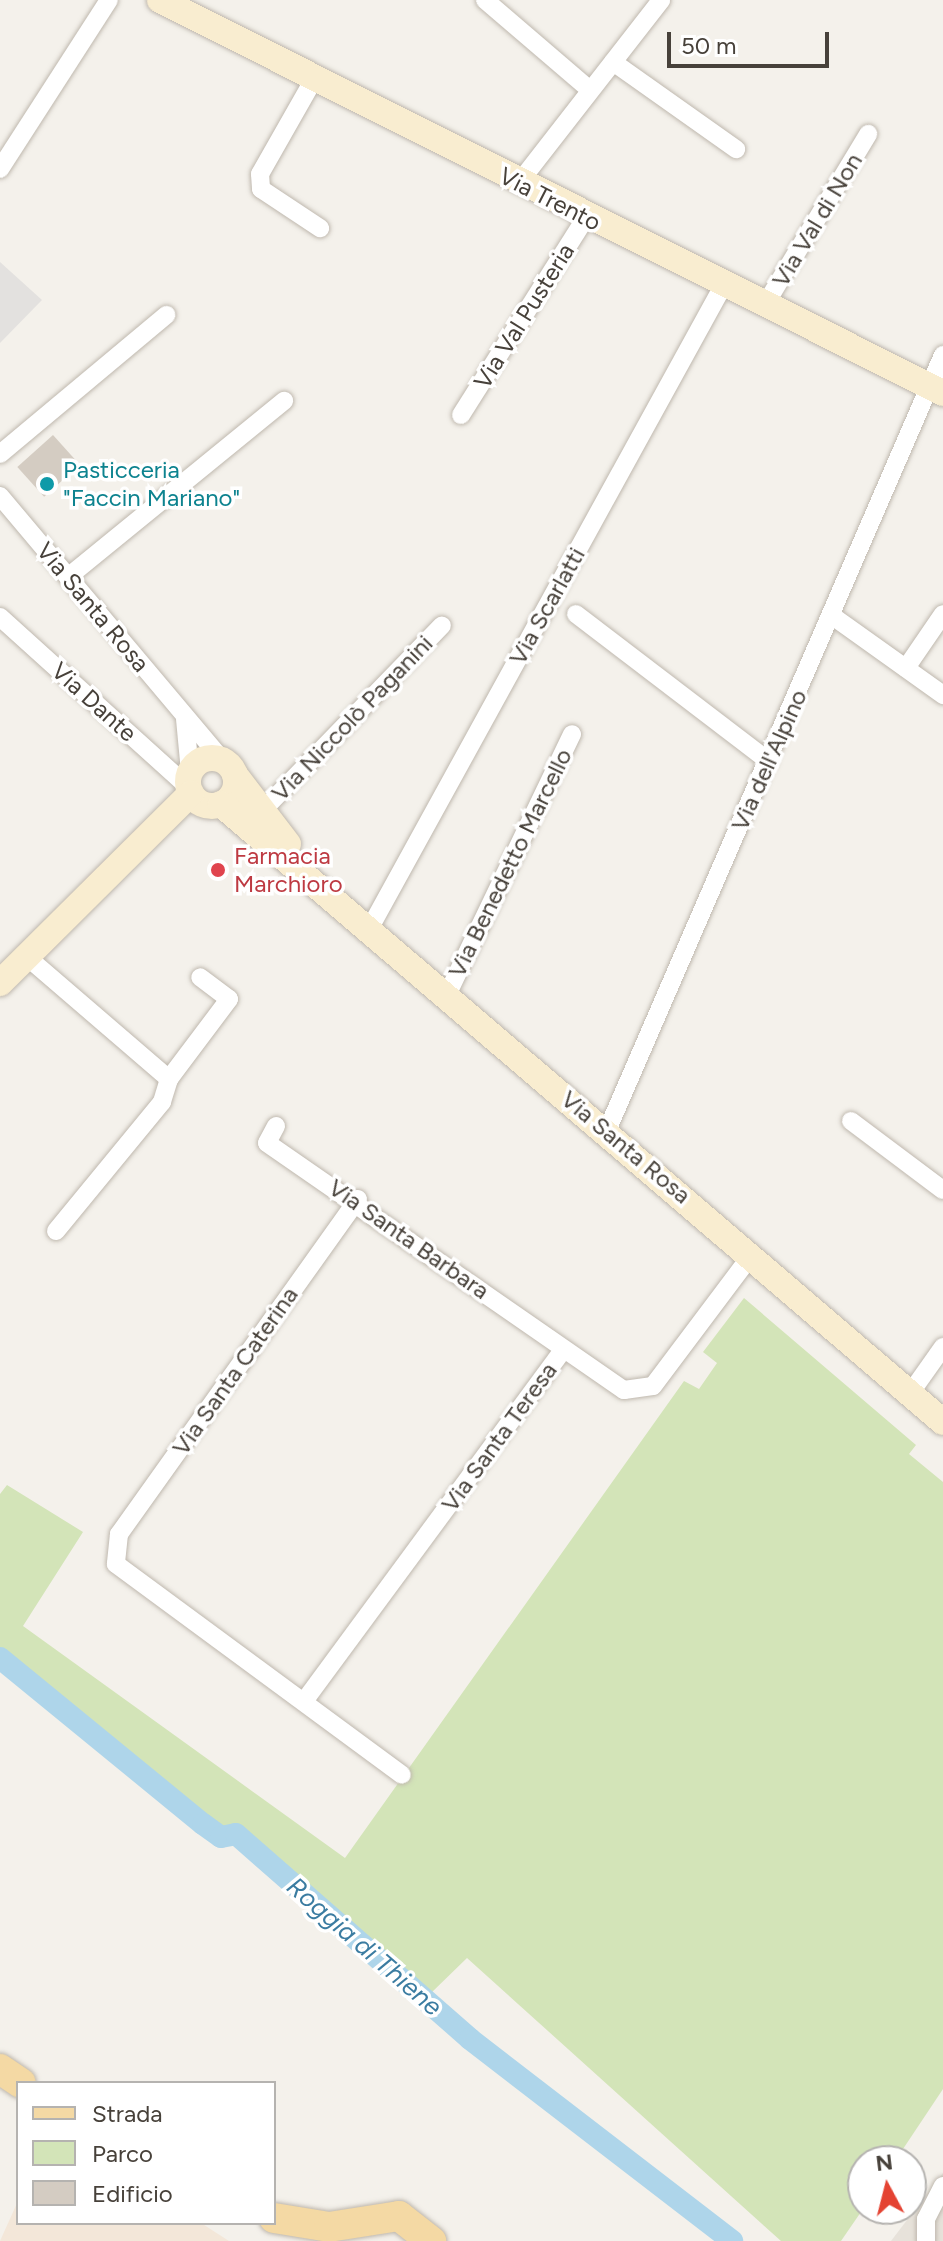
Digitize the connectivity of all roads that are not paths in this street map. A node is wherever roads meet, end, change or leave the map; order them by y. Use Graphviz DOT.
graph roads {
  1 [pos="109,0"];
  2 [pos="160,0"];
  3 [pos="485,0"];
  4 [pos="661,0"];
  5 [pos="613,62"];
  6 [pos="314,79"];
  7 [pos="589,89"];
  8 [pos="868,134"];
  9 [pos="736,149"];
  10 [pos="0,169"];
  11 [pos="518,184"];
  12 [pos="586,217"];
  13 [pos="320,228"];
  14 [pos="723,286"];
  15 [pos="765,305"];
  16 [pos="166,315"];
  17 [pos="943,355"];
  18 [pos="934,388"];
  19 [pos="284,401"];
  20 [pos="461,415"];
  21 [pos="0,454"];
  22 [pos="0,496"];
  23 [pos="68,577"];
  24 [pos="576,614"];
  25 [pos="943,614"];
  26 [pos="831,615"];
  27 [pos="0,617"];
  28 [pos="442,625"];
  29 [pos="906,668"];
  30 [pos="943,695"];
  31 [pos="185,719"];
  32 [pos="572,734"];
  33 [pos="768,761"];
  34 [pos="229,768"];
  35 [pos="197,791"];
  36 [pos="263,810"];
  37 [pos="309,873"];
  38 [pos="371,926"];
  39 [pos="26,956"];
  40 [pos="200,977"];
  41 [pos="0,983"];
  42 [pos="448,993"];
  43 [pos="169,1079"];
  44 [pos="851,1121"];
  45 [pos="276,1126"];
  46 [pos="606,1133"];
  47 [pos="943,1190"];
  48 [pos="358,1199"];
  49 [pos="56,1231"];
  50 [pos="752,1254"];
  51 [pos="943,1347"];
  52 [pos="563,1350"];
  53 [pos="909,1395"];
  54 [pos="943,1422"];
  55 [pos="305,1700"];
  56 [pos="402,1775"];
  57 [pos="0,2069"];
  58 [pos="18,2081"];
  59 [pos="943,2186"];
  60 [pos="276,2218"];
  61 [pos="255,2225"];
  62 [pos="361,2231"];
  63 [pos="290,2241"];
  64 [pos="431,2241"];
  65 [pos="926,2241"];
  1 -- 10 [label="street"];
  2 -- 6 [label="street, Via Trento"];
  3 -- 7 [label="street"];
  4 -- 5 [label="street"];
  5 -- 7 [label="street"];
  5 -- 9 [label="street"];
  6 -- 11 [label="street, Via Trento"];
  6 -- 13 [label="street"];
  7 -- 11 [label="street"];
  8 -- 15 [label="street, Via Val di Non"];
  11 -- 12 [label="street, Via Trento"];
  12 -- 14 [label="street, Via Trento"];
  12 -- 20 [label="street, Via Val Pusteria"];
  14 -- 15 [label="street, Via Trento"];
  14 -- 38 [label="street, Via Scarlatti"];
  15 -- 18 [label="street, Via Trento"];
  16 -- 21 [label="street"];
  17 -- 18 [label="street, Via dell'Alpino"];
  18 -- 26 [label="street, Via dell'Alpino"];
  19 -- 23 [label="street"];
  22 -- 23 [label="street, Via Santa Rosa"];
  23 -- 31 [label="street, Via Santa Rosa"];
  24 -- 33 [label="street"];
  25 -- 29 [label="street"];
  26 -- 29 [label="street"];
  26 -- 33 [label="street, Via dell'Alpino"];
  27 -- 35 [label="street, Via Dante"];
  28 -- 36 [label="street, Via Niccolò Paganini"];
  29 -- 30 [label="street"];
  31 -- 34 [label="street, Via Santa Rosa"];
  31 -- 35 [label="street"];
  32 -- 42 [label="street, Via Benedetto Marcello"];
  33 -- 46 [label="street, Via dell'Alpino"];
  34 -- 35 [label="street"];
  34 -- 35 [label="street"];
  34 -- 36 [label="street, Via Santa Rosa"];
  35 -- 37 [label="street, Via Santa Rosa"];
  35 -- 39 [label="street"];
  36 -- 37 [label="street, Via Santa Rosa"];
  37 -- 38 [label="street, Via Santa Rosa"];
  38 -- 42 [label="street, Via Santa Rosa"];
  39 -- 41 [label="street"];
  39 -- 43 [label="street"];
  40 -- 43 [label="street"];
  42 -- 46 [label="street, Via Santa Rosa"];
  43 -- 49 [label="street"];
  44 -- 47 [label="street"];
  45 -- 48 [label="street, Via Santa Barbara"];
  46 -- 50 [label="street, Via Santa Rosa"];
  48 -- 52 [label="street, Via Santa Barbara"];
  48 -- 55 [label="street, Via Santa Caterina"];
  50 -- 52 [label="street, Via Santa Teresa"];
  50 -- 53 [label="street, Via Santa Rosa"];
  51 -- 53 [label="street"];
  52 -- 55 [label="street, Via Santa Teresa"];
  53 -- 54 [label="street, Via Santa Rosa"];
  55 -- 56 [label="street"];
  57 -- 58 [label="main road"];
  59 -- 65 [label="street"];
  60 -- 62 [label="main road"];
  61 -- 63 [label="main road"];
  62 -- 64 [label="main road"];
}
